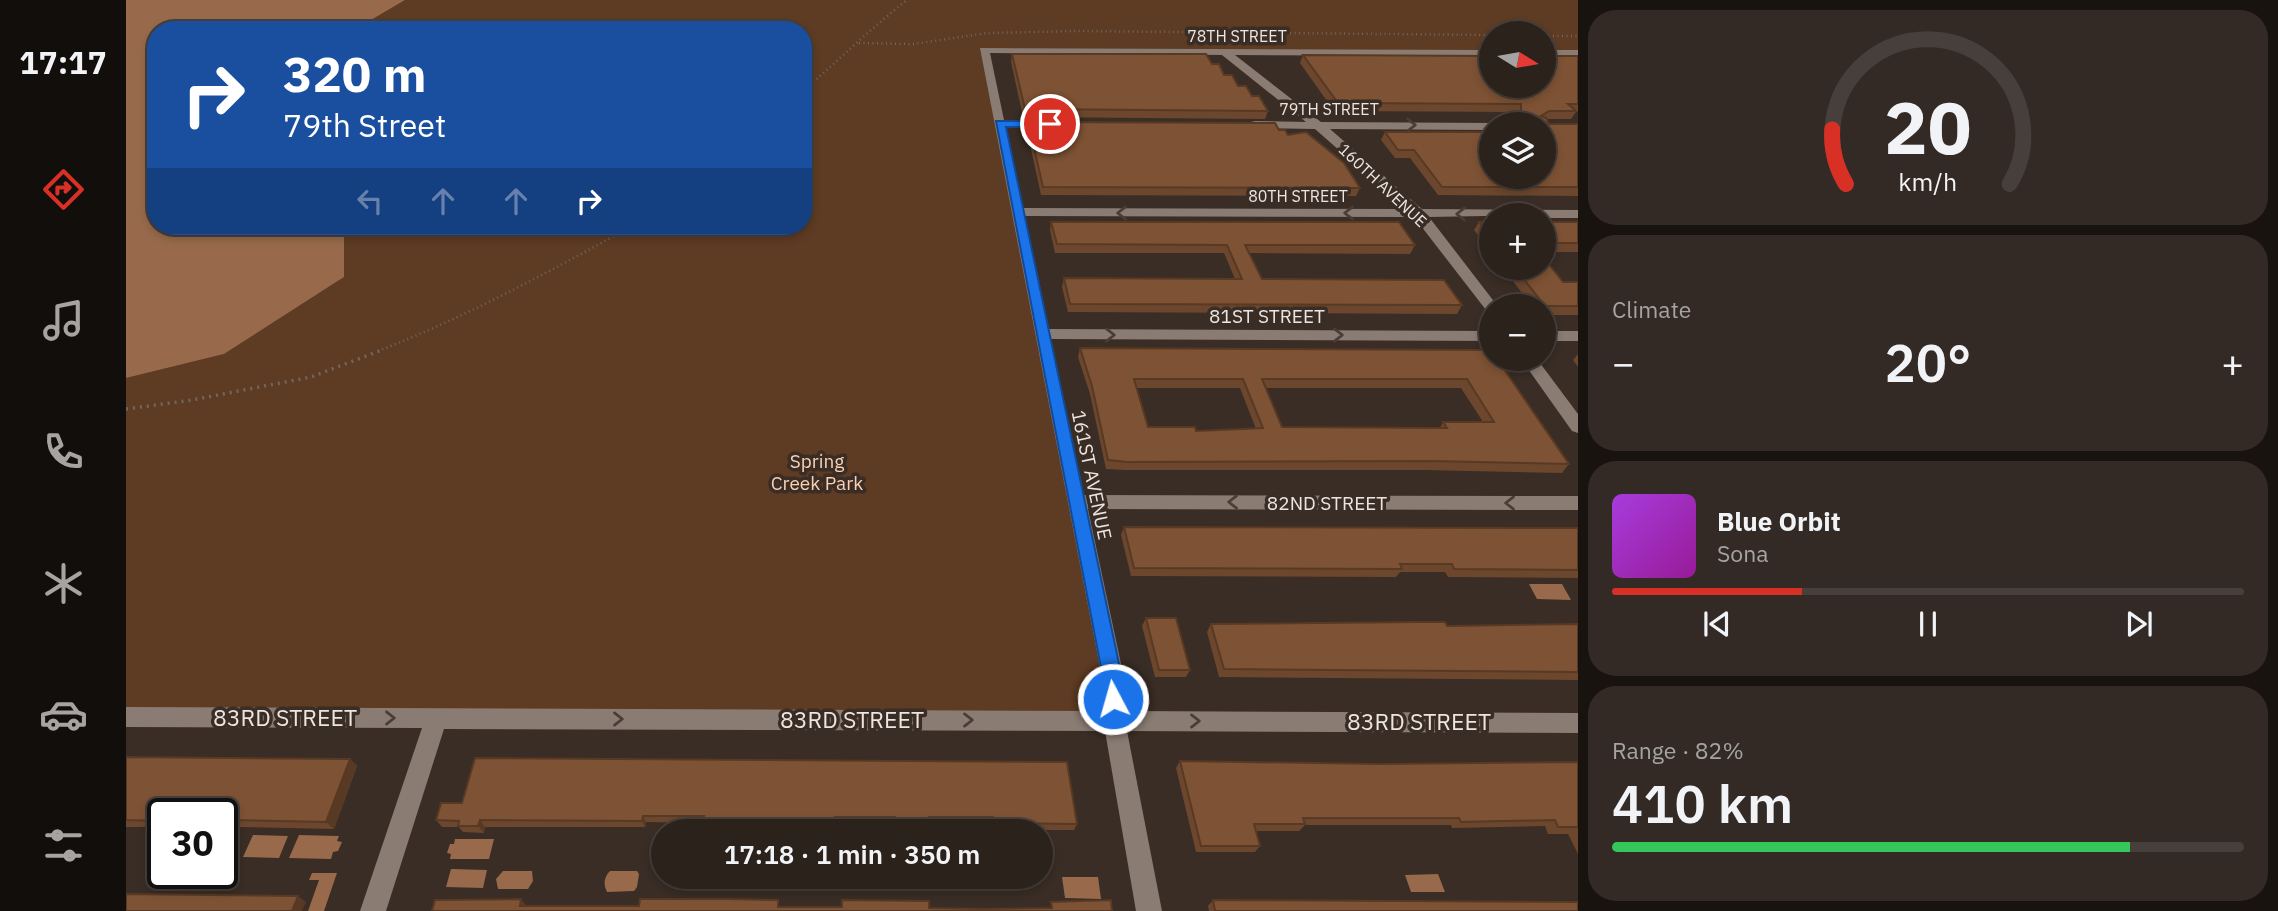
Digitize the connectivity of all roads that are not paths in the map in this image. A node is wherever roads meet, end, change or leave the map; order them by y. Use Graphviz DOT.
graph roads {
  1 [pos="984,50"];
  2 [pos="1225,52"];
  3 [pos="1479,52"];
  4 [pos="1556,53"];
  5 [pos="1578,53"];
  6 [pos="999,124"];
  7 [pos="1066,124"];
  8 [pos="1246,125"];
  9 [pos="1318,125"];
  10 [pos="1479,126"];
  11 [pos="1018,212"];
  12 [pos="1418,213"];
  13 [pos="1578,214"];
  14 [pos="1481,294"];
  15 [pos="1042,334"];
  16 [pos="1479,336"];
  17 [pos="1556,336"];
  18 [pos="1578,336"];
  19 [pos="1538,371"];
  20 [pos="1578,427"];
  21 [pos="1076,502"];
  22 [pos="1578,503"];
  23 [pos="126,717"];
  24 [pos="436,718"];
  25 [pos="1114,721"];
  26 [pos="1578,723"];
  27 [pos="373,911"];
  28 [pos="1149,911"];
  1 -- 2 [label="street, 78TH STREET"];
  1 -- 6 [label="street, 161ST AVENUE"];
  2 -- 3 [label="street, 78TH STREET"];
  2 -- 9 [label="street, 160TH AVENUE"];
  4 -- 5 [label="street"];
  6 -- 7 [label="street"];
  6 -- 11 [label="street, 161ST AVENUE"];
  8 -- 9 [label="street, 79TH STREET"];
  9 -- 10 [label="street, 79TH STREET, one-way"];
  9 -- 12 [label="street, 160TH AVENUE"];
  12 -- 11 [label="street, 80TH STREET, one-way"];
  11 -- 15 [label="street, 161ST AVENUE"];
  13 -- 12 [label="street, 80TH STREET, one-way"];
  12 -- 14 [label="street, 160TH AVENUE"];
  15 -- 16 [label="street, 81ST STREET, one-way"];
  15 -- 21 [label="street, 161ST AVENUE"];
  17 -- 18 [label="street"];
  19 -- 20 [label="street"];
  22 -- 21 [label="street, 82ND STREET, one-way"];
  21 -- 25 [label="street, 161ST AVENUE"];
  23 -- 24 [label="street, 83RD STREET, one-way"];
  24 -- 25 [label="street, 83RD STREET, one-way"];
  24 -- 27 [label="street"];
  25 -- 26 [label="street, 83RD STREET, one-way"];
  25 -- 28 [label="street, 161ST AVENUE"];
}
